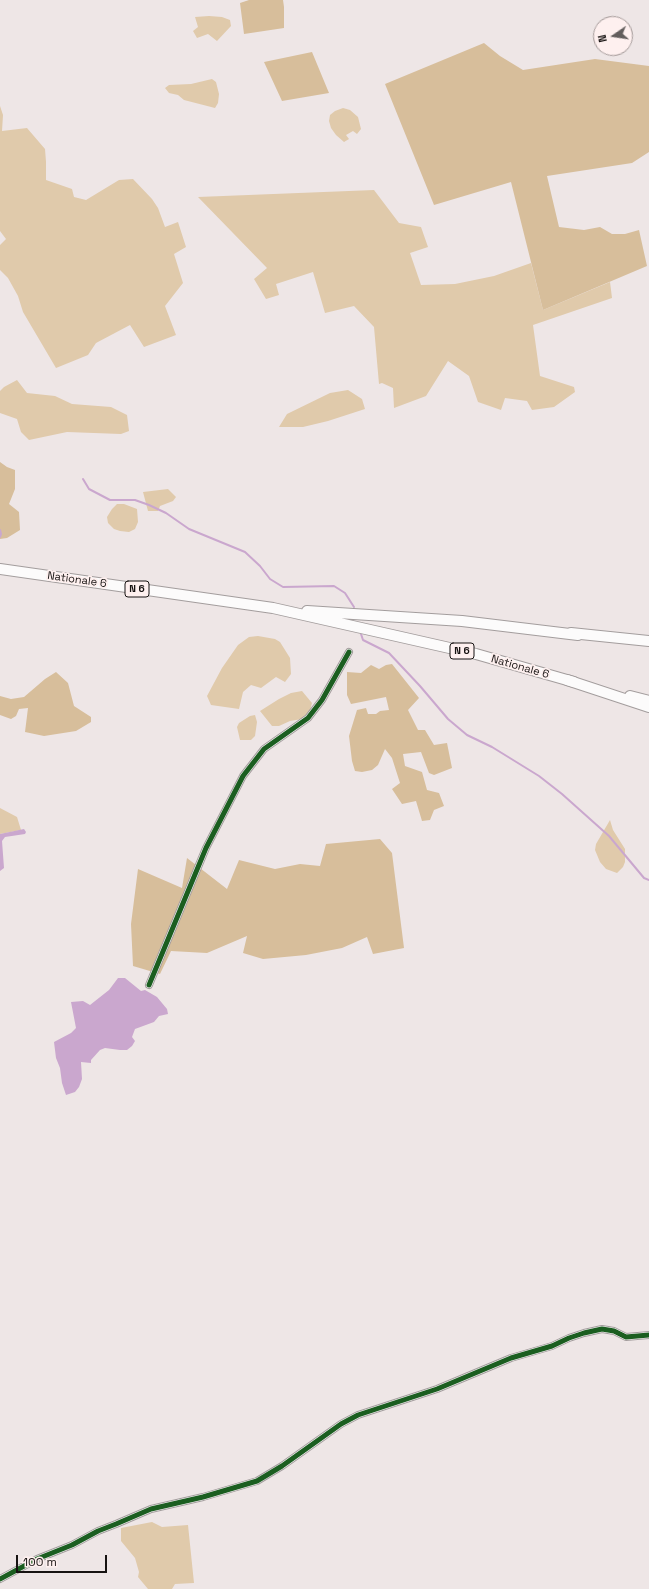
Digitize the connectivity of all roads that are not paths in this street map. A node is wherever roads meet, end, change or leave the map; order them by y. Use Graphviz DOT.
graph roads {
  1 [pos="0,569"];
  2 [pos="273,608"];
  3 [pos="571,634"];
  4 [pos="649,641"];
  5 [pos="649,646"];
  6 [pos="348,652"];
  7 [pos="567,680"];
  8 [pos="649,701"];
  9 [pos="649,707"];
  10 [pos="149,985"];
  11 [pos="649,1335"];
  12 [pos="0,1580"];
  1 -- 2 [label="main road, Nationale 6 / N 6"];
  2 -- 3 [label="main road, Nationale 6 / N 6"];
  2 -- 7 [label="main road, Nationale 6 / N 6"];
  3 -- 4 [label="main road"];
  3 -- 5 [label="main road, Nationale 6 / N 6"];
  6 -- 10 [label="street"];
  7 -- 8 [label="main road, Nationale 6 / N 6"];
  7 -- 9 [label="main road"];
  11 -- 12 [label="street"];
}
